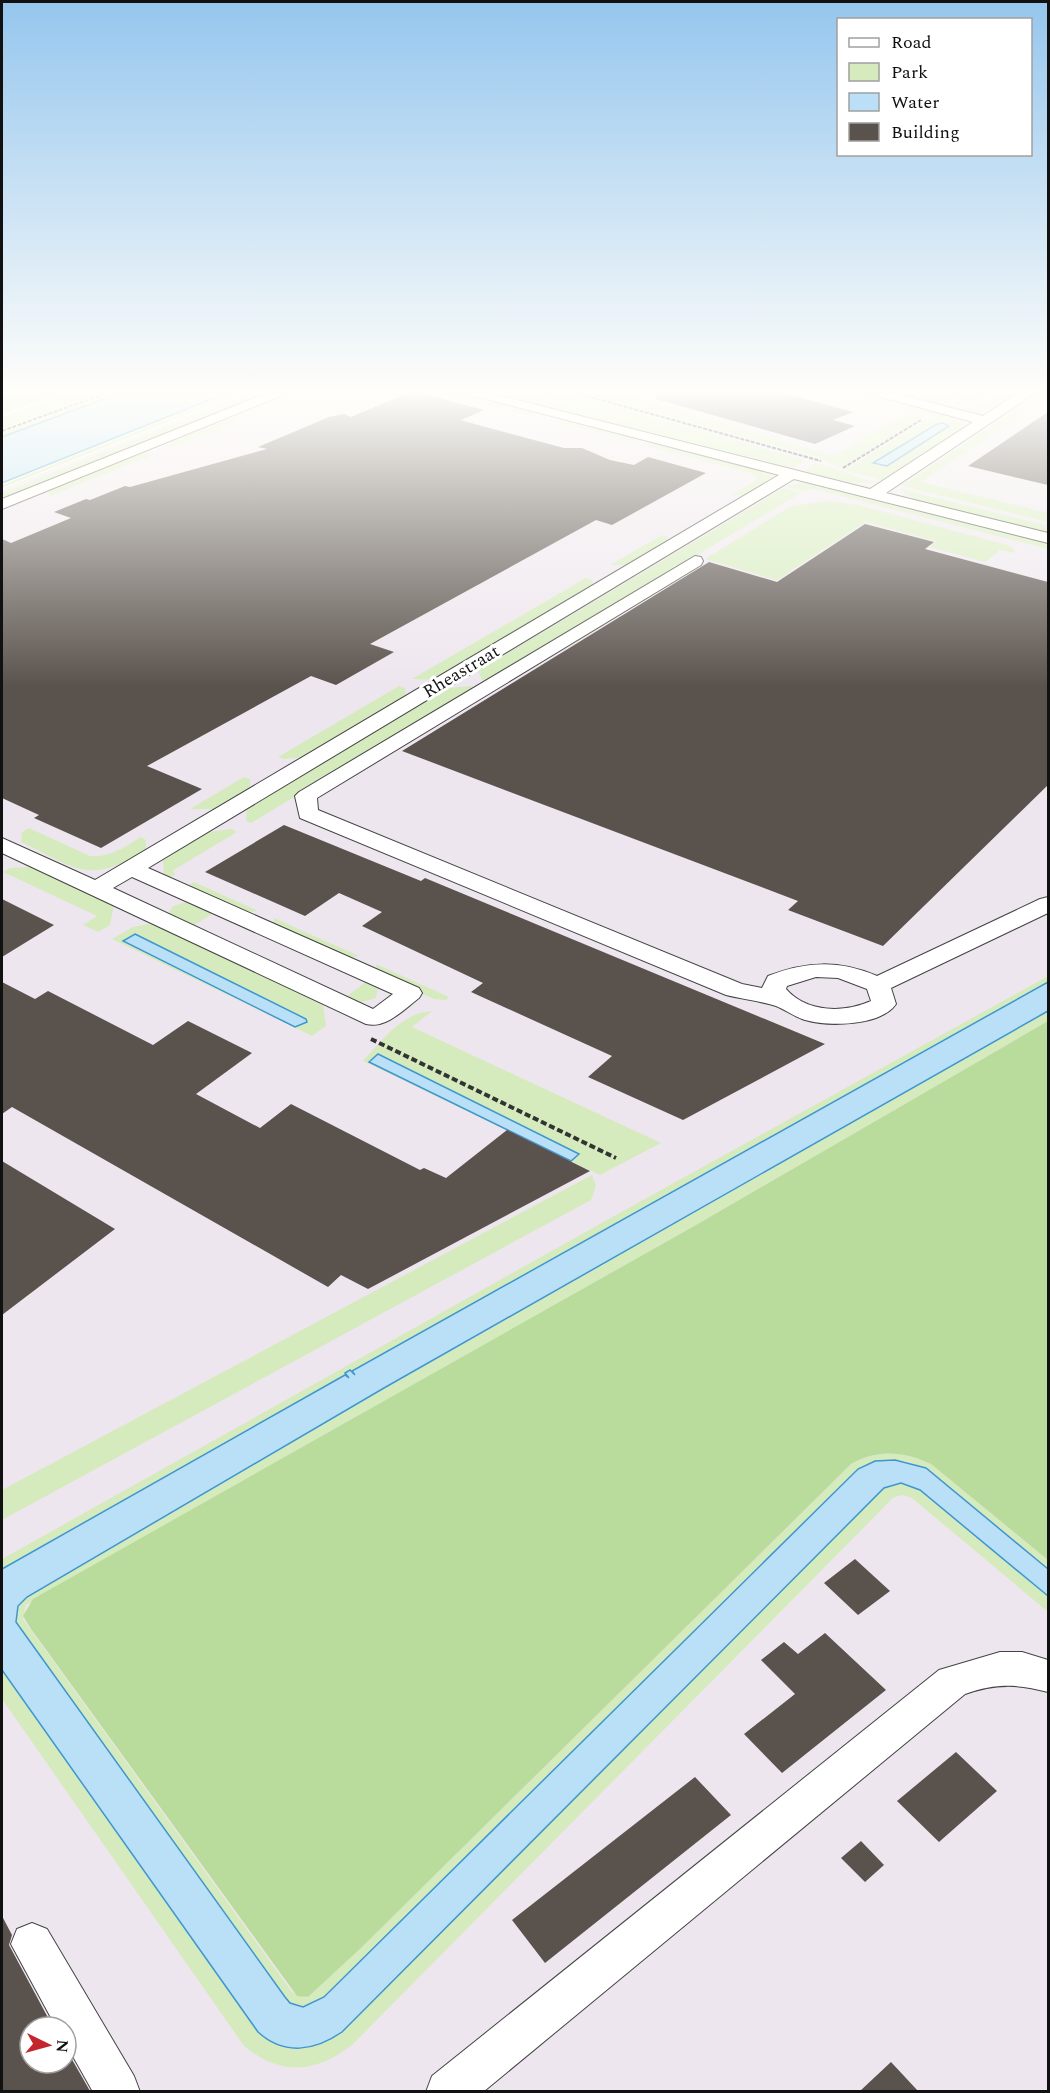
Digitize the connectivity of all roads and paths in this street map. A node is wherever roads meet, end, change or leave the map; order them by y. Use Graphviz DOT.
graph roads {
  1 [pos="35,491"];
  2 [pos="764,491"];
  3 [pos="860,491"];
  4 [pos="878,491"];
  5 [pos="873,494"];
  6 [pos="2,504"];
  7 [pos="1048,538"];
  8 [pos="695,561"];
  9 [pos="2,845"];
  10 [pos="130,868"];
  11 [pos="96,889"];
  12 [pos="1048,904"];
  13 [pos="878,985"];
  14 [pos="782,1000"];
  15 [pos="375,1019"];
  16 [pos="616,1158"];
  17 [pos="1048,1676"];
  18 [pos="32,1944"];
  19 [pos="118,2091"];
  20 [pos="448,2091"];
  1 -- 6 [label="street"];
  2 -- 10 [label="street, Rheastraat"];
  3 -- 5 [label="street"];
  4 -- 5 [label="street"];
  5 -- 7 [label="street"];
  8 -- 14 [label="street"];
  9 -- 11 [label="street"];
  10 -- 11 [label="street, Rheastraat"];
  10 -- 15 [label="street"];
  11 -- 15 [label="street"];
  12 -- 13 [label="street"];
  13 -- 14 [label="street"];
  13 -- 14 [label="street"];
  15 -- 16 [label="path"];
  17 -- 20 [label="street"];
  18 -- 19 [label="street"];
}
